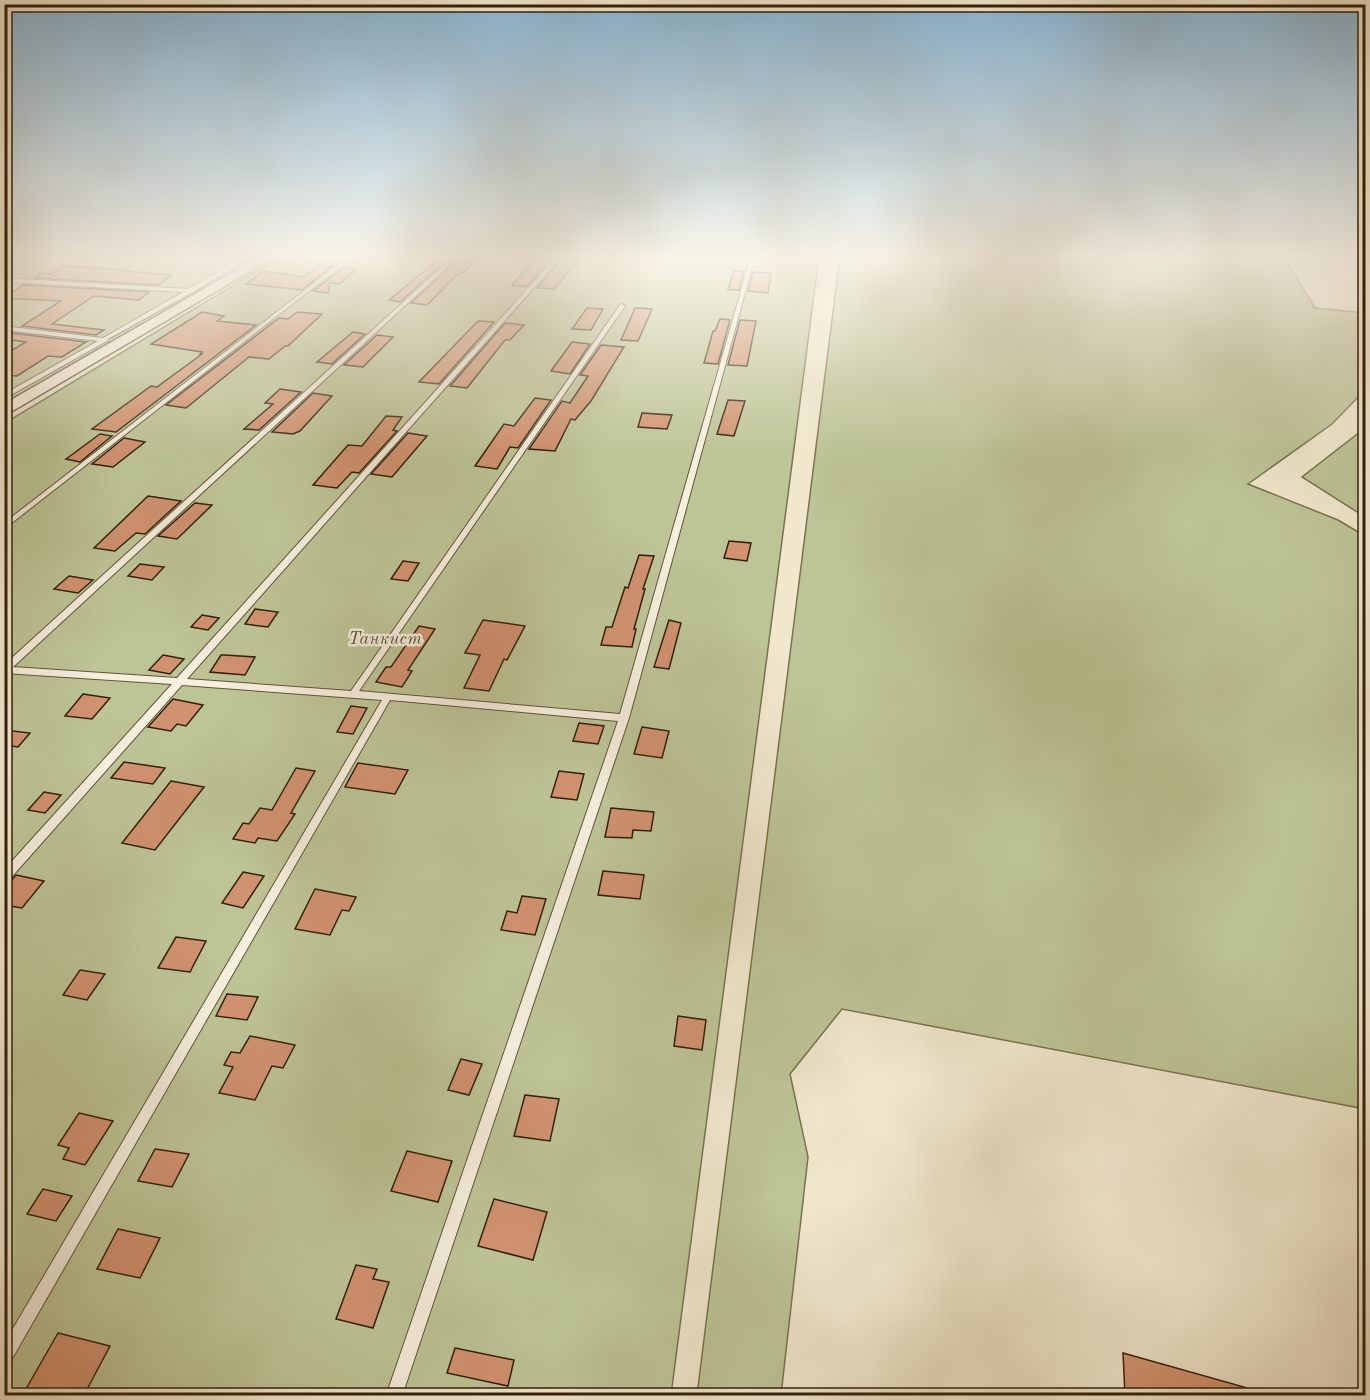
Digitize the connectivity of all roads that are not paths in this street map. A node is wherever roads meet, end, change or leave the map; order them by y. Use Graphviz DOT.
graph roads {
  1 [pos="137,321"];
  2 [pos="158,321"];
  3 [pos="268,321"];
  4 [pos="385,321"];
  5 [pos="501,321"];
  6 [pos="611,321"];
  7 [pos="735,321"];
  8 [pos="4,328"];
  9 [pos="105,340"];
  10 [pos="125,340"];
  11 [pos="4,388"];
  12 [pos="18,389"];
  13 [pos="4,397"];
  14 [pos="4,411"];
  15 [pos="4,527"];
  16 [pos="5,669"];
  17 [pos="177,682"];
  18 [pos="353,694"];
  19 [pos="387,698"];
  20 [pos="624,717"];
  21 [pos="4,878"];
  22 [pos="4,1359"];
  23 [pos="394,1395"];
  1 -- 9 [label="lane"];
  2 -- 10 [label="street"];
  3 -- 15 [label="lane"];
  4 -- 16 [label="lane"];
  5 -- 17 [label="lane"];
  6 -- 18 [label="lane"];
  7 -- 20 [label="lane"];
  8 -- 9 [label="lane"];
  9 -- 10 [label="lane"];
  9 -- 12 [label="lane"];
  10 -- 14 [label="street"];
  11 -- 12 [label="lane"];
  12 -- 13 [label="lane"];
  16 -- 17 [label="lane"];
  17 -- 18 [label="lane"];
  17 -- 21 [label="lane"];
  18 -- 19 [label="lane"];
  19 -- 20 [label="lane"];
  19 -- 22 [label="lane"];
  20 -- 23 [label="lane"];
}
